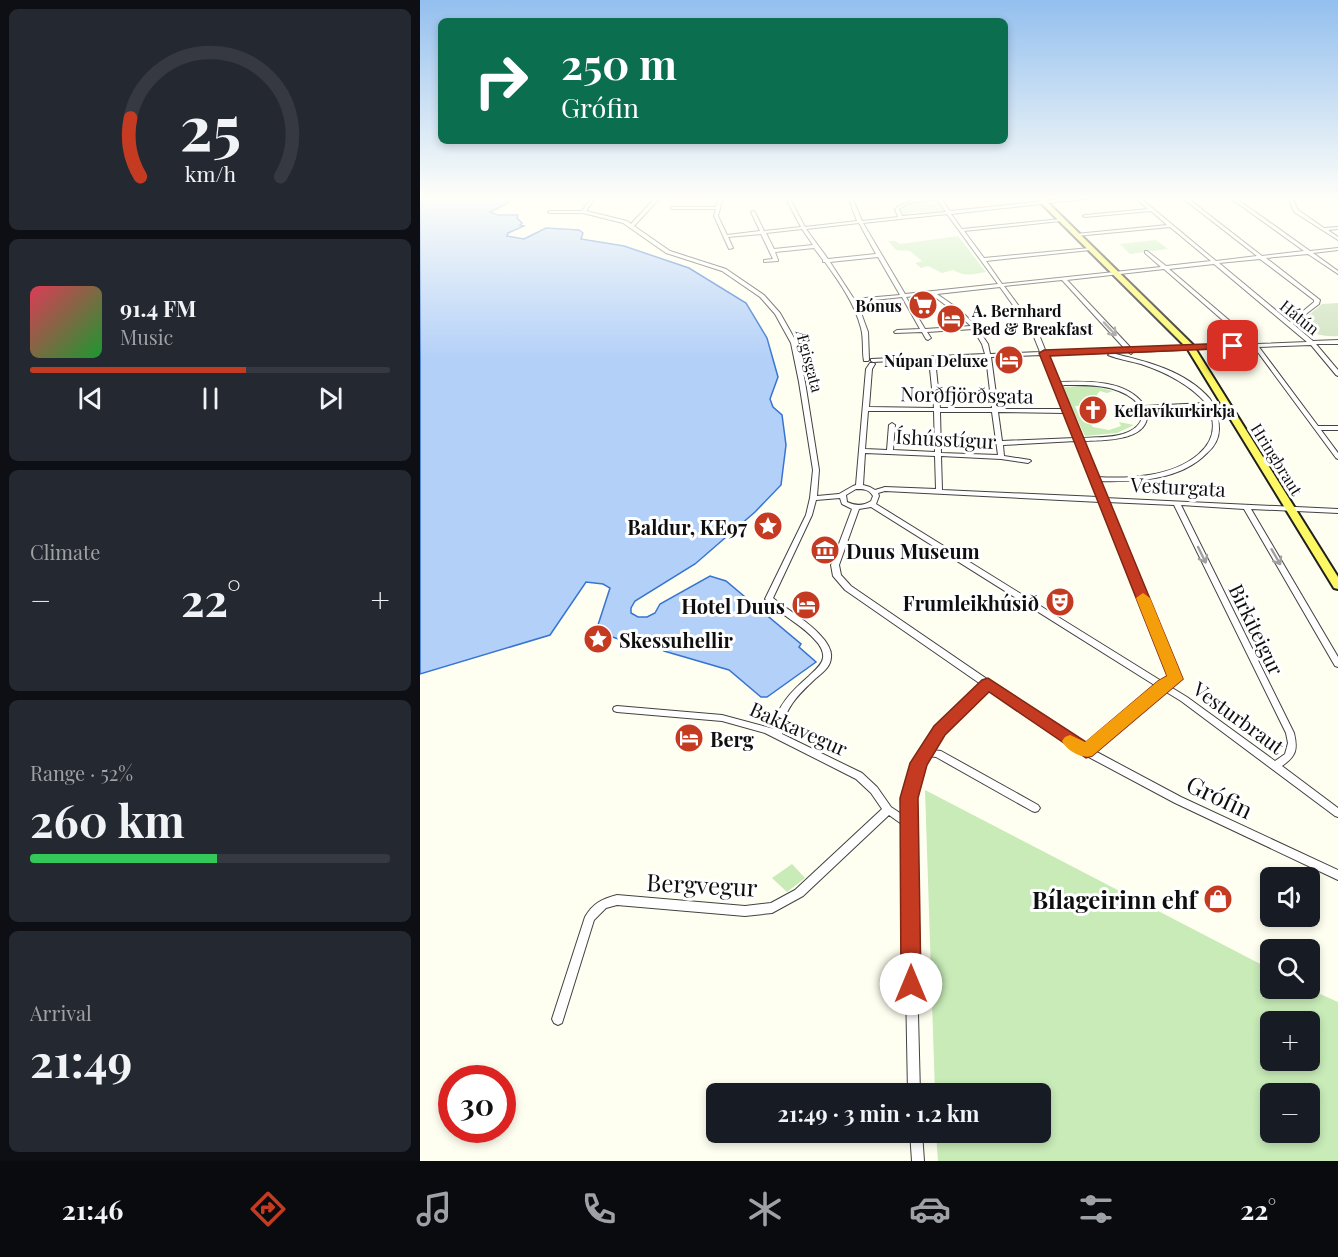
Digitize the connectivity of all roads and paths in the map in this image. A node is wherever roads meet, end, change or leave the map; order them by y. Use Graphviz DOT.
graph roads {
  1 [pos="669,251"];
  2 [pos="772,251"];
  3 [pos="819,251"];
  4 [pos="877,251"];
  5 [pos="976,251"];
  6 [pos="1069,251"];
  7 [pos="1092,251"];
  8 [pos="1200,251"];
  9 [pos="1253,251"];
  10 [pos="1316,251"];
  11 [pos="1148,252"];
  12 [pos="1308,252"];
  13 [pos="879,255"];
  14 [pos="1261,257"];
  15 [pos="982,260"];
  16 [pos="766,261"];
  17 [pos="825,261"];
  18 [pos="1213,262"];
  19 [pos="1165,267"];
  20 [pos="1115,273"];
  21 [pos="1338,273"];
  22 [pos="1063,278"];
  23 [pos="999,285"];
  24 [pos="931,292"];
  25 [pos="903,295"];
  26 [pos="854,301"];
  27 [pos="1290,324"];
  28 [pos="992,326"];
  29 [pos="974,328"];
  30 [pos="926,331"];
  31 [pos="897,332"];
  32 [pos="928,338"];
  33 [pos="1338,342"];
  34 [pos="1312,343"];
  35 [pos="1255,345"];
  36 [pos="1190,347"];
  37 [pos="1129,350"];
  38 [pos="1044,353"];
  39 [pos="988,355"];
  40 [pos="1111,355"];
  41 [pos="932,357"];
  42 [pos="1137,361"];
  43 [pos="871,363"];
  44 [pos="1338,374"];
  45 [pos="1057,384"];
  46 [pos="1209,405"];
  47 [pos="1144,408"];
  48 [pos="866,409"];
  49 [pos="936,410"];
  50 [pos="993,411"];
  51 [pos="1068,411"];
  52 [pos="892,425"];
  53 [pos="1317,428"];
  54 [pos="1338,428"];
  55 [pos="1079,440"];
  56 [pos="999,443"];
  57 [pos="862,451"];
  58 [pos="890,452"];
  59 [pos="938,454"];
  60 [pos="1001,457"];
  61 [pos="1338,457"];
  62 [pos="1028,461"];
  63 [pos="1095,479"];
  64 [pos="859,487"];
  65 [pos="874,492"];
  66 [pos="939,492"];
  67 [pos="841,496"];
  68 [pos="813,498"];
  69 [pos="1103,499"];
  70 [pos="1176,503"];
  71 [pos="871,504"];
  72 [pos="1246,506"];
  73 [pos="856,508"];
  74 [pos="1290,508"];
  75 [pos="1338,511"];
  76 [pos="1338,585"];
  77 [pos="1338,664"];
  78 [pos="988,684"];
  79 [pos="1163,685"];
  80 [pos="617,709"];
  81 [pos="778,735"];
  82 [pos="1086,751"];
  83 [pos="924,752"];
  84 [pos="1275,766"];
  85 [pos="1035,808"];
  86 [pos="888,810"];
  87 [pos="1338,813"];
  88 [pos="908,823"];
  89 [pos="1338,875"];
  90 [pos="558,1019"];
  91 [pos="914,1083"];
  92 [pos="917,1143"];
  93 [pos="918,1161"];
  1 -- 68 [label="street, Ægisgata"];
  2 -- 16 [label="street"];
  3 -- 17 [label="street"];
  4 -- 13 [label="street"];
  5 -- 15 [label="street"];
  6 -- 15 [label="street"];
  7 -- 20 [label="main road, Hringbraut"];
  8 -- 18 [label="street, Hátún"];
  9 -- 14 [label="street"];
  10 -- 12 [label="street"];
  11 -- 19 [label="street"];
  12 -- 14 [label="street"];
  12 -- 21 [label="street"];
  13 -- 17 [label="street"];
  13 -- 25 [label="street"];
  14 -- 18 [label="street"];
  14 -- 27 [label="street"];
  15 -- 23 [label="street"];
  17 -- 26 [label="street"];
  18 -- 19 [label="street"];
  18 -- 27 [label="street, Hátún"];
  19 -- 20 [label="street"];
  19 -- 35 [label="street"];
  20 -- 22 [label="street"];
  20 -- 36 [label="main road, Hringbraut"];
  22 -- 23 [label="street"];
  22 -- 37 [label="street, one-way"];
  23 -- 24 [label="street"];
  23 -- 38 [label="street"];
  24 -- 25 [label="street"];
  24 -- 29 [label="street"];
  25 -- 26 [label="street"];
  25 -- 30 [label="street"];
  26 -- 43 [label="street"];
  27 -- 34 [label="street, Hátún"];
  28 -- 29 [label="street"];
  29 -- 30 [label="street"];
  29 -- 39 [label="street"];
  30 -- 31 [label="street"];
  30 -- 32 [label="street"];
  33 -- 34 [label="street"];
  34 -- 35 [label="street"];
  34 -- 44 [label="street, Hátún"];
  35 -- 36 [label="street"];
  35 -- 53 [label="street"];
  36 -- 37 [label="street"];
  36 -- 74 [label="main road, Hringbraut"];
  37 -- 38 [label="street"];
  37 -- 42 [label="street"];
  38 -- 39 [label="street"];
  38 -- 45 [label="street"];
  39 -- 41 [label="street"];
  39 -- 50 [label="street"];
  40 -- 42 [label="street"];
  41 -- 43 [label="street"];
  41 -- 49 [label="street"];
  42 -- 46 [label="street"];
  43 -- 48 [label="street"];
  45 -- 47 [label="street"];
  45 -- 51 [label="street"];
  46 -- 47 [label="street"];
  46 -- 63 [label="street"];
  47 -- 55 [label="street"];
  48 -- 49 [label="street, Norðfjörðsgata"];
  48 -- 57 [label="street"];
  49 -- 50 [label="street, Norðfjörðsgata"];
  49 -- 59 [label="street"];
  50 -- 51 [label="street, Norðfjörðsgata"];
  50 -- 56 [label="street"];
  51 -- 55 [label="street"];
  52 -- 58 [label="street"];
  53 -- 54 [label="street"];
  53 -- 61 [label="street"];
  55 -- 56 [label="street"];
  55 -- 63 [label="street"];
  56 -- 60 [label="street"];
  57 -- 58 [label="street, Íshússtígur"];
  57 -- 64 [label="street"];
  58 -- 59 [label="street, Íshússtígur"];
  59 -- 60 [label="street, Íshússtígur"];
  59 -- 66 [label="street"];
  60 -- 62 [label="street, Íshússtígur"];
  63 -- 69 [label="street"];
  64 -- 65 [label="street"];
  64 -- 67 [label="street"];
  65 -- 66 [label="street, Vesturgata"];
  65 -- 71 [label="street"];
  66 -- 69 [label="street, Vesturgata"];
  67 -- 68 [label="street"];
  67 -- 73 [label="street"];
  68 -- 81 [label="street, Ægisgata"];
  69 -- 70 [label="street, Vesturgata"];
  69 -- 79 [label="street"];
  70 -- 72 [label="street, Vesturgata"];
  70 -- 84 [label="street, Birkiteigur, one-way"];
  71 -- 73 [label="street"];
  71 -- 79 [label="street, Vesturbraut"];
  72 -- 74 [label="street, Vesturgata"];
  72 -- 77 [label="street, one-way"];
  73 -- 78 [label="street, Grófin"];
  74 -- 75 [label="street, Vesturgata"];
  74 -- 76 [label="main road, Hringbraut"];
  78 -- 82 [label="street, Grófin"];
  78 -- 83 [label="street"];
  79 -- 82 [label="street"];
  79 -- 84 [label="street, Vesturbraut"];
  80 -- 81 [label="street, Bakkavegur"];
  81 -- 86 [label="street, Bakkavegur"];
  82 -- 89 [label="street, Grófin"];
  83 -- 85 [label="street"];
  83 -- 88 [label="street"];
  84 -- 87 [label="street, Vesturbraut"];
  86 -- 88 [label="street, Bakkavegur"];
  86 -- 90 [label="street, Bergvegur"];
  88 -- 91 [label="street"];
  92 -- 93 [label="street"];
}
